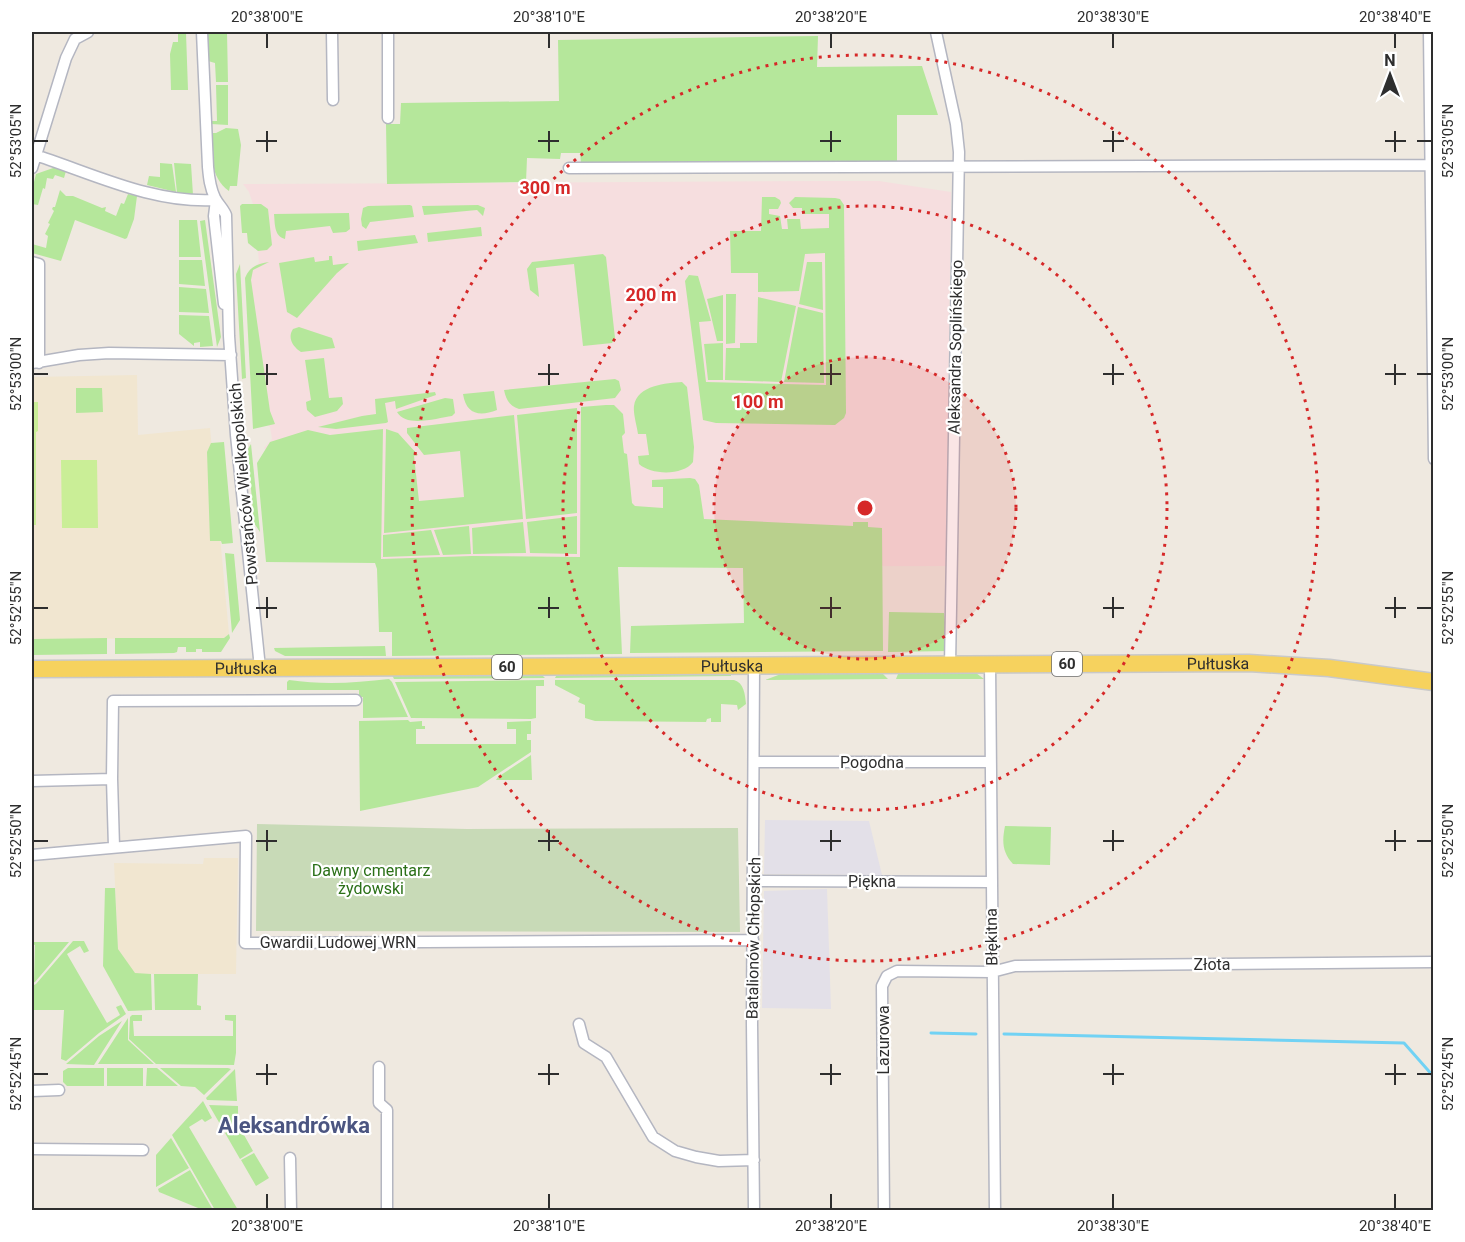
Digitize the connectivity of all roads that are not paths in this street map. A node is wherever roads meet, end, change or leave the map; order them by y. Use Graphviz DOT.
graph roads {
  1 [pos="86,32"];
  2 [pos="202,32"];
  3 [pos="332,32"];
  4 [pos="388,32"];
  5 [pos="936,32"];
  6 [pos="1429,32"];
  7 [pos="333,100"];
  8 [pos="388,118"];
  9 [pos="34,155"];
  10 [pos="1430,165"];
  11 [pos="959,167"];
  12 [pos="32,168"];
  13 [pos="569,168"];
  14 [pos="216,200"];
  15 [pos="32,262"];
  16 [pos="231,355"];
  17 [pos="35,363"];
  18 [pos="1434,459"];
  19 [pos="990,664"];
  20 [pos="950,665"];
  21 [pos="754,666"];
  22 [pos="260,668"];
  23 [pos="32,669"];
  24 [pos="1433,680"];
  25 [pos="356,700"];
  26 [pos="754,762"];
  27 [pos="990,762"];
  28 [pos="112,779"];
  29 [pos="32,781"];
  30 [pos="114,847"];
  31 [pos="32,855"];
  32 [pos="754,881"];
  33 [pos="991,882"];
  34 [pos="753,940"];
  35 [pos="1434,962"];
  36 [pos="992,972"];
  37 [pos="579,1024"];
  38 [pos="379,1067"];
  39 [pos="58,1090"];
  40 [pos="32,1091"];
  41 [pos="32,1149"];
  42 [pos="143,1150"];
  43 [pos="290,1158"];
  44 [pos="754,1160"];
  45 [pos="291,1210"];
  46 [pos="387,1210"];
  47 [pos="754,1210"];
  48 [pos="884,1210"];
  49 [pos="995,1210"];
  1 -- 9 [label="street"];
  2 -- 14 [label="street, Powstańców Wielkopolskich"];
  3 -- 7 [label="street"];
  4 -- 8 [label="street"];
  5 -- 11 [label="street, Aleksandra Soplińskiego"];
  6 -- 10 [label="street"];
  9 -- 12 [label="street"];
  9 -- 14 [label="street"];
  10 -- 11 [label="street"];
  10 -- 18 [label="street"];
  11 -- 13 [label="street"];
  11 -- 20 [label="street, Aleksandra Soplińskiego"];
  14 -- 16 [label="street, Powstańców Wielkopolskich"];
  15 -- 17 [label="street"];
  16 -- 17 [label="street"];
  16 -- 22 [label="street, Powstańców Wielkopolskich"];
  19 -- 20 [label="main road, Pułtuska / 60"];
  19 -- 24 [label="main road, Pułtuska / 60"];
  19 -- 27 [label="street, Błękitna"];
  20 -- 21 [label="main road, Pułtuska / 60"];
  21 -- 22 [label="main road, Pułtuska / 60"];
  21 -- 26 [label="street, Batalionów Chłopskich"];
  22 -- 23 [label="main road, Pułtuska / 60"];
  25 -- 28 [label="street"];
  26 -- 27 [label="street, Pogodna"];
  26 -- 32 [label="street, Batalionów Chłopskich"];
  27 -- 33 [label="street, Błękitna"];
  28 -- 29 [label="street"];
  28 -- 30 [label="street"];
  30 -- 31 [label="street, Gwardii Ludowej WRN"];
  30 -- 34 [label="street, Gwardii Ludowej WRN"];
  32 -- 33 [label="street, Piękna"];
  32 -- 34 [label="street, Batalionów Chłopskich"];
  33 -- 36 [label="street, Błękitna"];
  34 -- 44 [label="street, Batalionów Chłopskich"];
  35 -- 36 [label="street, Złota"];
  36 -- 48 [label="street, Lazurowa"];
  36 -- 49 [label="street, Błękitna"];
  37 -- 44 [label="street"];
  38 -- 46 [label="street"];
  39 -- 40 [label="street"];
  41 -- 42 [label="street"];
  43 -- 45 [label="street"];
  44 -- 47 [label="street, Batalionów Chłopskich"];
}
